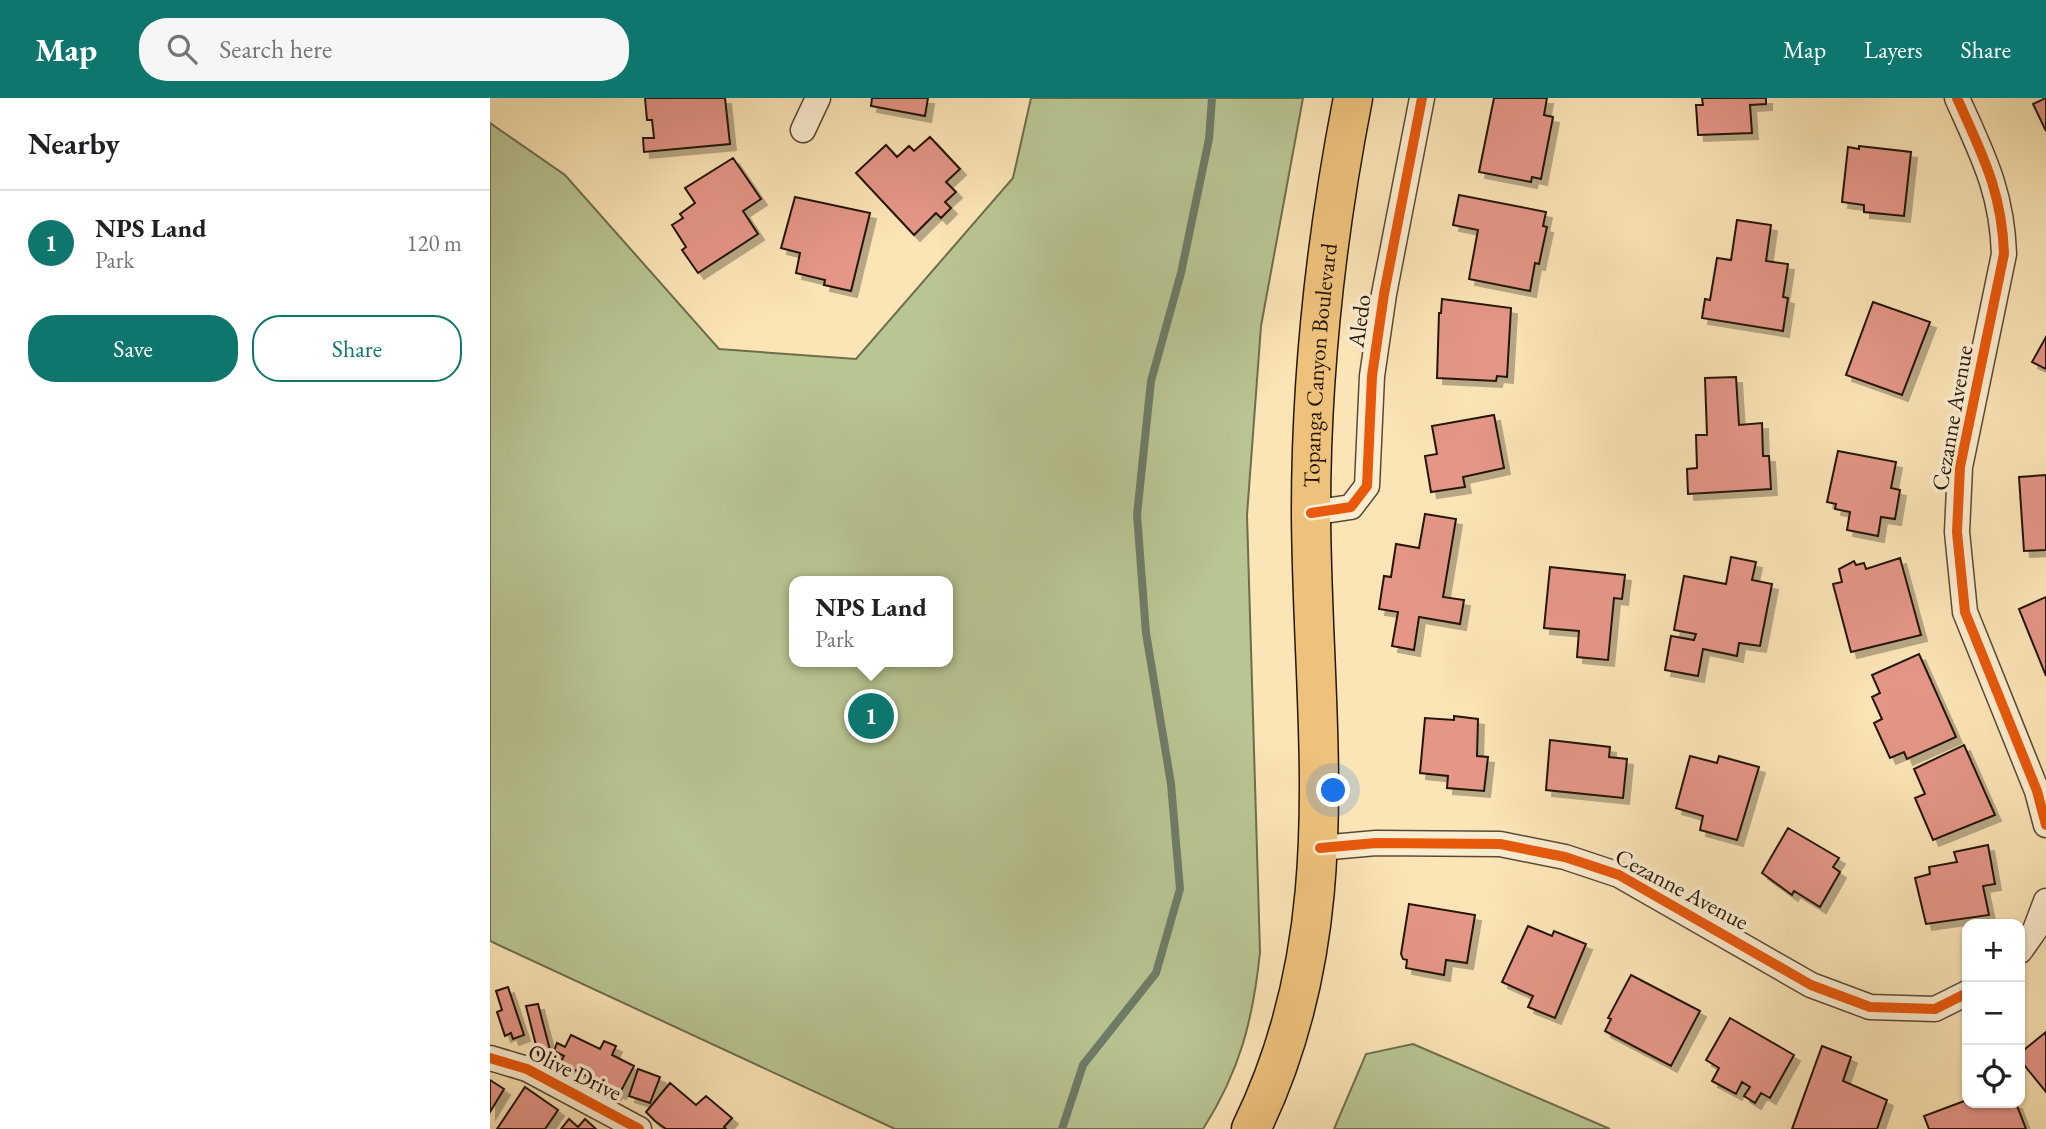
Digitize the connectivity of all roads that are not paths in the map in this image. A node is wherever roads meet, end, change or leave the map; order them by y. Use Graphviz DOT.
graph roads {
  1 [pos="818,98"];
  2 [pos="1353,98"];
  3 [pos="1422,98"];
  4 [pos="1957,98"];
  5 [pos="803,130"];
  6 [pos="1311,513"];
  7 [pos="2046,825"];
  8 [pos="1320,848"];
  9 [pos="2046,901"];
  10 [pos="2025,944"];
  11 [pos="1962,995"];
  12 [pos="490,1058"];
  13 [pos="639,1129"];
  14 [pos="1251,1129"];
  1 -- 5 [label="street"];
  2 -- 6 [label="main road, Topanga Canyon Boulevard"];
  3 -- 6 [label="street, Aledo"];
  4 -- 7 [label="street, Cezanne Avenue"];
  6 -- 8 [label="main road, Topanga Canyon Boulevard"];
  8 -- 11 [label="street, Cezanne Avenue"];
  8 -- 14 [label="main road, Topanga Canyon Boulevard"];
  9 -- 10 [label="street"];
  12 -- 13 [label="street, Olive Drive"];
}
